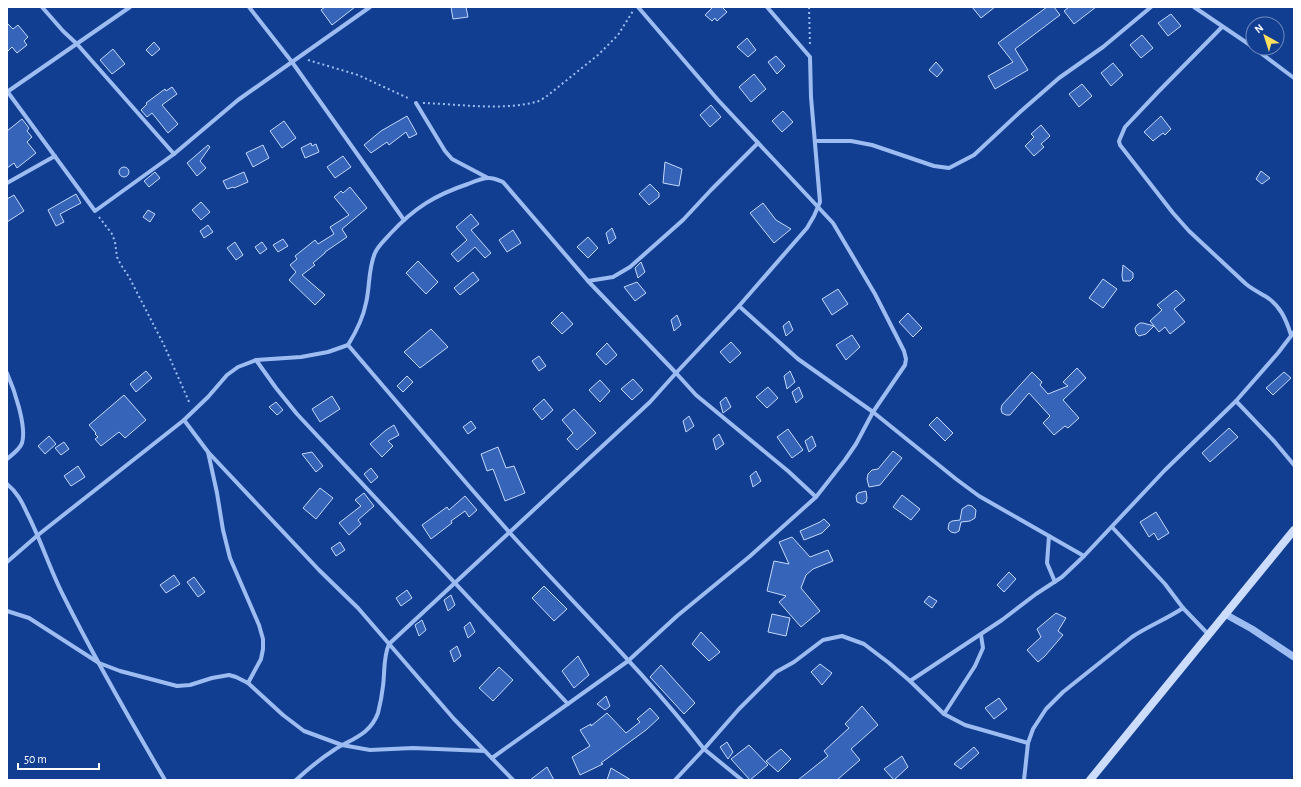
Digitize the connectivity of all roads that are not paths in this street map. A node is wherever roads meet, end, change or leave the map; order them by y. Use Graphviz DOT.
graph roads {
  1 [pos="42,7"];
  2 [pos="130,7"];
  3 [pos="249,7"];
  4 [pos="370,7"];
  5 [pos="637,7"];
  6 [pos="767,7"];
  7 [pos="1151,7"];
  8 [pos="1194,7"];
  9 [pos="1222,27"];
  10 [pos="1245,42"];
  11 [pos="77,44"];
  12 [pos="1265,56"];
  13 [pos="292,62"];
  14 [pos="1294,78"];
  15 [pos="7,91"];
  16 [pos="416,103"];
  17 [pos="815,141"];
  18 [pos="758,143"];
  19 [pos="174,154"];
  20 [pos="55,156"];
  21 [pos="488,178"];
  22 [pos="7,183"];
  23 [pos="818,206"];
  24 [pos="404,220"];
  25 [pos="588,281"];
  26 [pos="739,306"];
  27 [pos="1293,333"];
  28 [pos="348,345"];
  29 [pos="256,360"];
  30 [pos="7,373"];
  31 [pos="676,373"];
  32 [pos="1236,401"];
  33 [pos="872,412"];
  34 [pos="184,420"];
  35 [pos="208,452"];
  36 [pos="7,459"];
  37 [pos="1294,465"];
  38 [pos="7,484"];
  39 [pos="816,498"];
  40 [pos="1112,527"];
  41 [pos="1294,530"];
  42 [pos="510,532"];
  43 [pos="38,535"];
  44 [pos="1049,536"];
  45 [pos="1084,556"];
  46 [pos="7,562"];
  47 [pos="1055,582"];
  48 [pos="454,583"];
  49 [pos="1183,608"];
  50 [pos="7,611"];
  51 [pos="1225,614"];
  52 [pos="1208,634"];
  53 [pos="981,635"];
  54 [pos="389,644"];
  55 [pos="1294,656"];
  56 [pos="628,661"];
  57 [pos="99,663"];
  58 [pos="910,681"];
  59 [pos="248,683"];
  60 [pos="568,704"];
  61 [pos="944,714"];
  62 [pos="1028,743"];
  63 [pos="342,745"];
  64 [pos="704,749"];
  65 [pos="485,751"];
  66 [pos="492,758"];
  67 [pos="165,780"];
  68 [pos="296,780"];
  69 [pos="513,780"];
  70 [pos="675,780"];
  71 [pos="742,780"];
  72 [pos="1024,780"];
  73 [pos="1090,780"];
  1 -- 11 [label="street"];
  2 -- 11 [label="street"];
  3 -- 13 [label="street"];
  4 -- 13 [label="street"];
  5 -- 18 [label="street"];
  6 -- 17 [label="street"];
  7 -- 17 [label="street"];
  8 -- 9 [label="street"];
  9 -- 10 [label="street"];
  9 -- 27 [label="street"];
  11 -- 15 [label="street"];
  11 -- 19 [label="street"];
  12 -- 14 [label="street"];
  13 -- 19 [label="street"];
  13 -- 24 [label="street"];
  15 -- 20 [label="street"];
  16 -- 21 [label="street"];
  17 -- 23 [label="street"];
  18 -- 23 [label="street"];
  18 -- 25 [label="street"];
  19 -- 20 [label="street"];
  20 -- 22 [label="street"];
  21 -- 24 [label="street"];
  21 -- 25 [label="street"];
  23 -- 26 [label="street"];
  23 -- 33 [label="street"];
  24 -- 28 [label="street"];
  25 -- 31 [label="street"];
  26 -- 31 [label="street"];
  26 -- 33 [label="street"];
  27 -- 32 [label="street"];
  28 -- 29 [label="street"];
  28 -- 42 [label="street"];
  29 -- 34 [label="street"];
  29 -- 48 [label="street"];
  30 -- 36 [label="street"];
  31 -- 39 [label="street"];
  31 -- 42 [label="street"];
  32 -- 37 [label="street"];
  32 -- 40 [label="street"];
  33 -- 39 [label="street"];
  33 -- 44 [label="street"];
  34 -- 35 [label="street"];
  34 -- 43 [label="street"];
  35 -- 54 [label="street"];
  35 -- 59 [label="street"];
  38 -- 43 [label="street"];
  39 -- 56 [label="street"];
  40 -- 45 [label="street"];
  40 -- 49 [label="street"];
  41 -- 51 [label="main road"];
  42 -- 48 [label="street"];
  42 -- 56 [label="street"];
  43 -- 46 [label="street"];
  43 -- 57 [label="street"];
  44 -- 45 [label="street"];
  44 -- 47 [label="street"];
  45 -- 47 [label="street"];
  47 -- 53 [label="street"];
  48 -- 54 [label="street"];
  48 -- 60 [label="street"];
  49 -- 52 [label="street"];
  49 -- 62 [label="street"];
  50 -- 57 [label="street"];
  51 -- 52 [label="main road"];
  51 -- 55 [label="street"];
  52 -- 73 [label="main road"];
  53 -- 58 [label="street"];
  53 -- 61 [label="street"];
  54 -- 63 [label="street"];
  54 -- 65 [label="street"];
  56 -- 60 [label="street"];
  56 -- 64 [label="street"];
  57 -- 59 [label="street"];
  57 -- 67 [label="street"];
  58 -- 61 [label="street"];
  58 -- 64 [label="street"];
  59 -- 63 [label="street"];
  60 -- 66 [label="street"];
  61 -- 62 [label="street"];
  62 -- 72 [label="street"];
  63 -- 65 [label="street"];
  63 -- 68 [label="street"];
  64 -- 70 [label="street"];
  64 -- 71 [label="street"];
  65 -- 66 [label="street"];
  66 -- 69 [label="street"];
}
